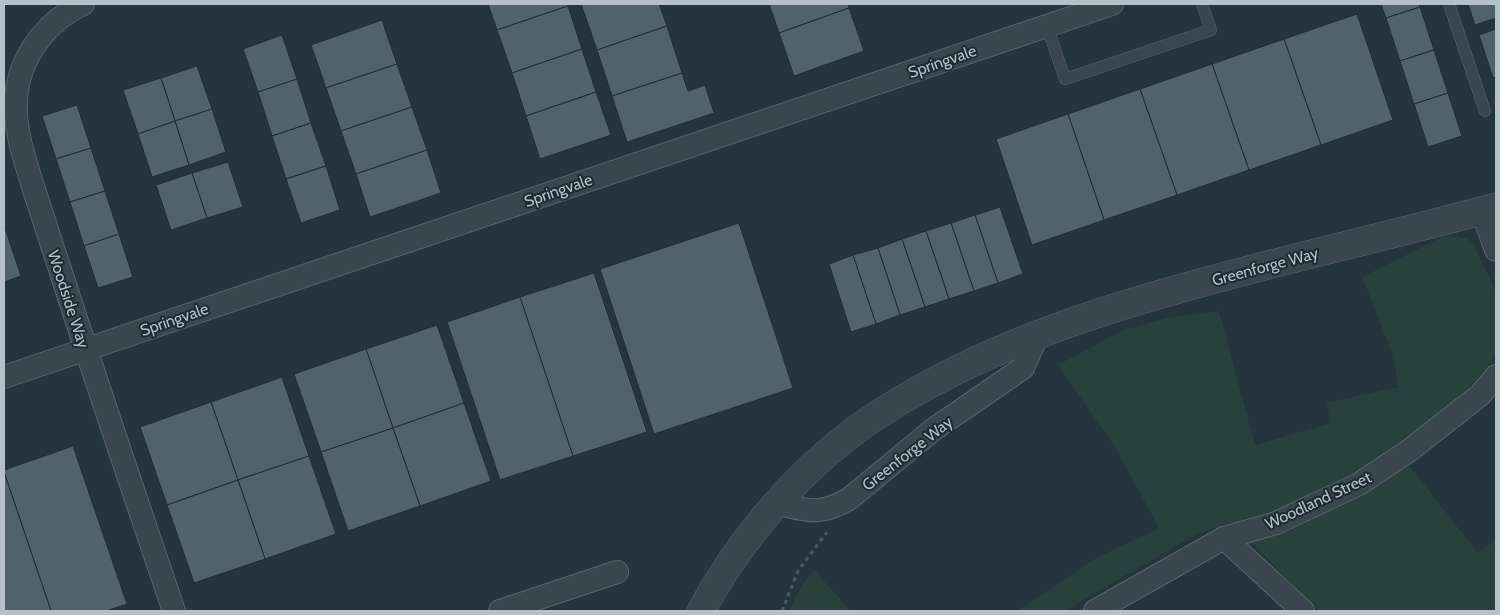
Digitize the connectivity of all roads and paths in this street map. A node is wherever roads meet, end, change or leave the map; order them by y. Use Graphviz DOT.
graph roads {
  1 [pos="83,4"];
  2 [pos="1202,4"];
  3 [pos="1449,4"];
  4 [pos="1099,6"];
  5 [pos="1047,26"];
  6 [pos="1485,111"];
  7 [pos="1489,209"];
  8 [pos="1496,250"];
  9 [pos="1038,334"];
  10 [pos="85,349"];
  11 [pos="1496,376"];
  12 [pos="4,377"];
  13 [pos="776,503"];
  14 [pos="833,508"];
  15 [pos="1224,538"];
  16 [pos="617,572"];
  17 [pos="174,611"];
  18 [pos="500,611"];
  19 [pos="701,611"];
  20 [pos="782,611"];
  21 [pos="1095,611"];
  22 [pos="1303,611"];
  1 -- 10 [label="street, Woodside Way"];
  2 -- 5 [label="lane"];
  3 -- 6 [label="lane"];
  4 -- 5 [label="street, Springvale"];
  5 -- 10 [label="street, Springvale"];
  7 -- 8 [label="street"];
  7 -- 9 [label="street, Greenforge Way"];
  9 -- 13 [label="street, Greenforge Way"];
  9 -- 14 [label="street, Greenforge Way"];
  10 -- 12 [label="street, Springvale"];
  10 -- 17 [label="street, Woodside Way"];
  11 -- 15 [label="street, Woodland Street"];
  13 -- 14 [label="street, Greenforge Way"];
  13 -- 19 [label="street, Greenforge Way"];
  14 -- 20 [label="path"];
  15 -- 21 [label="street, Woodland Street"];
  15 -- 22 [label="street"];
  16 -- 18 [label="street"];
}
